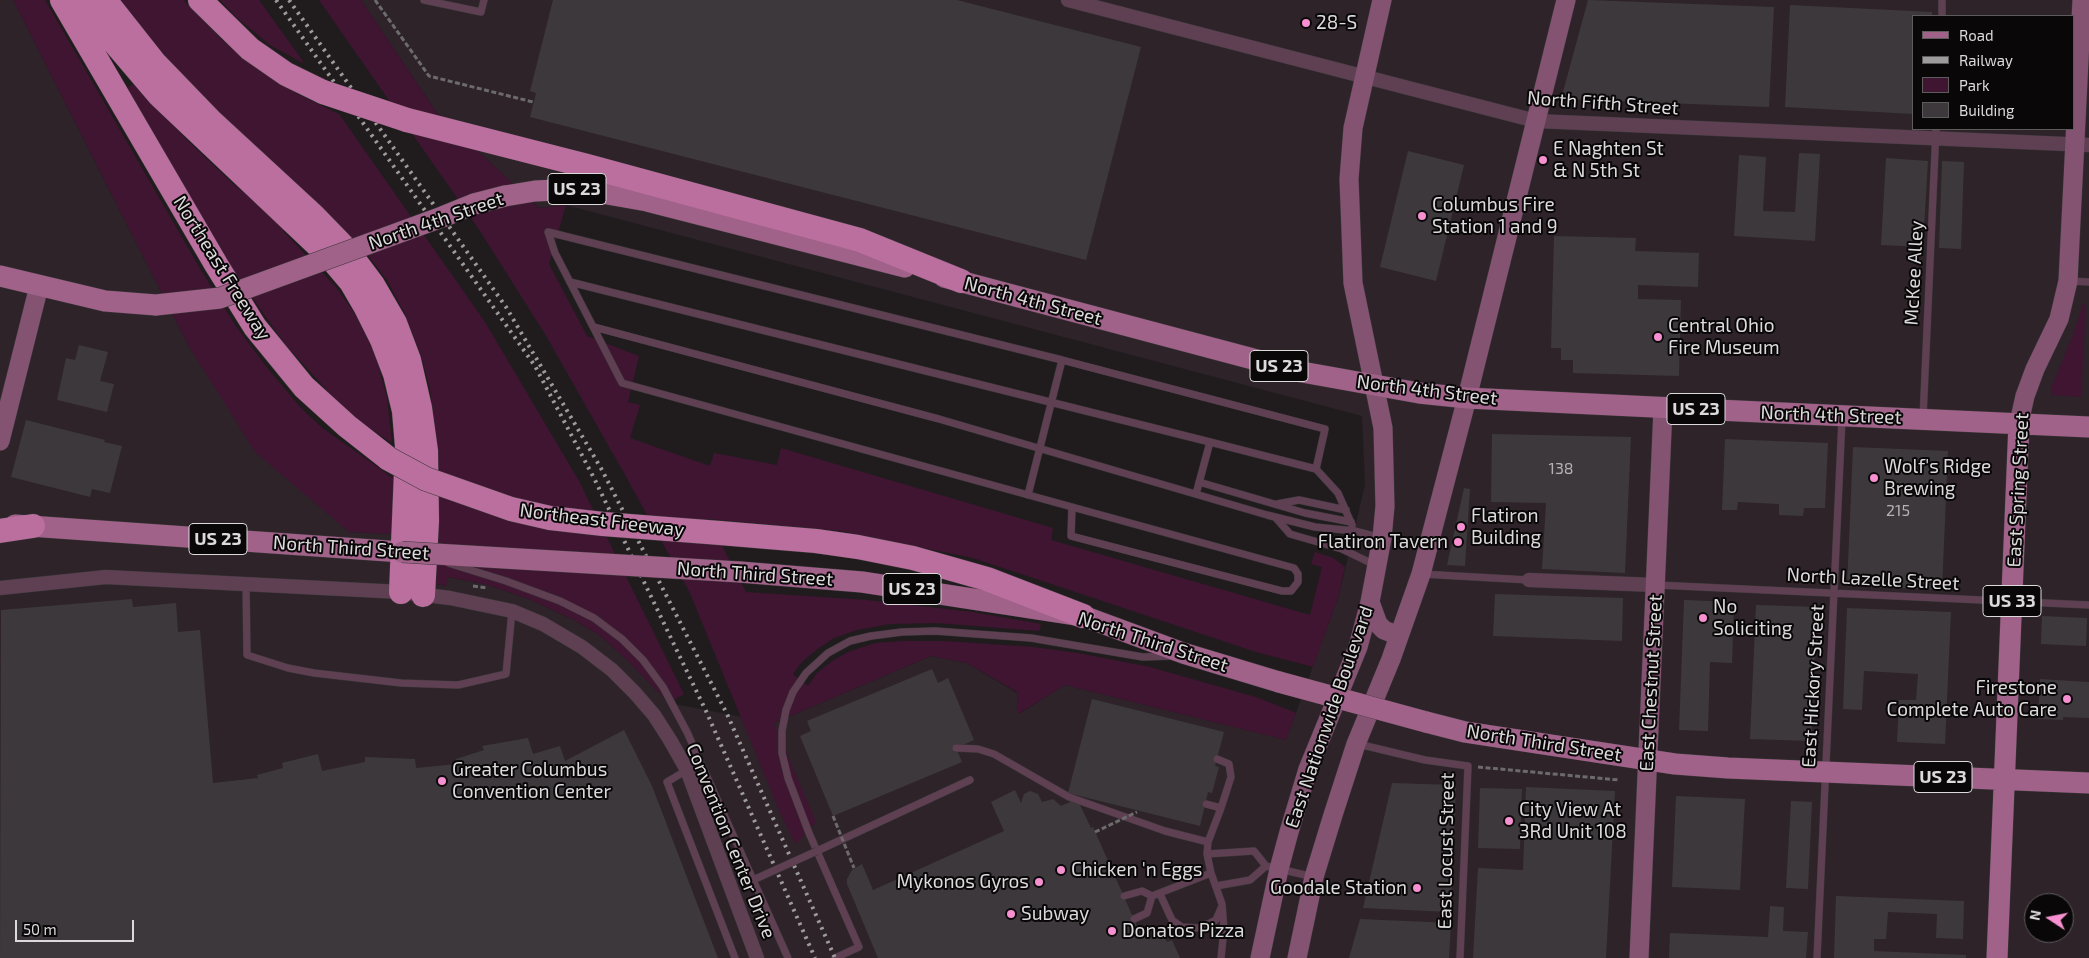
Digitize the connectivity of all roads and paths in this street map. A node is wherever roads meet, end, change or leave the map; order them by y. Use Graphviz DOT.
graph roads {
  1 [pos="62,0"];
  2 [pos="78,0"];
  3 [pos="105,0"];
  4 [pos="200,0"];
  5 [pos="375,0"];
  6 [pos="424,0"];
  7 [pos="484,0"];
  8 [pos="1068,0"];
  9 [pos="1382,0"];
  10 [pos="1566,0"];
  11 [pos="1942,0"];
  12 [pos="2082,0"];
  13 [pos="1942,15"];
  14 [pos="1364,76"];
  15 [pos="533,102"];
  16 [pos="1536,121"];
  17 [pos="1936,133"];
  18 [pos="2082,145"];
  19 [pos="0,276"];
  20 [pos="961,281"];
  21 [pos="2068,281"];
  22 [pos="570,282"];
  23 [pos="2089,282"];
  24 [pos="39,286"];
  25 [pos="594,327"];
  26 [pos="1062,360"];
  27 [pos="1374,386"];
  28 [pos="1467,398"];
  29 [pos="1052,401"];
  30 [pos="1663,408"];
  31 [pos="1842,416"];
  32 [pos="1923,419"];
  33 [pos="2019,424"];
  34 [pos="2089,427"];
  35 [pos="0,441"];
  36 [pos="1210,442"];
  37 [pos="1041,449"];
  38 [pos="1316,469"];
  39 [pos="1199,482"];
  40 [pos="1196,494"];
  41 [pos="1028,495"];
  42 [pos="1276,504"];
  43 [pos="1072,507"];
  44 [pos="1346,510"];
  45 [pos="1276,517"];
  46 [pos="1351,522"];
  47 [pos="0,525"];
  48 [pos="33,526"];
  49 [pos="0,531"];
  50 [pos="1355,532"];
  51 [pos="1382,538"];
  52 [pos="402,552"];
  53 [pos="1378,566"];
  54 [pos="1421,574"];
  55 [pos="1529,580"];
  56 [pos="246,584"];
  57 [pos="1655,585"];
  58 [pos="469,586"];
  59 [pos="0,588"];
  60 [pos="495,591"];
  61 [pos="412,594"];
  62 [pos="1834,594"];
  63 [pos="1370,602"];
  64 [pos="2012,602"];
  65 [pos="2089,605"];
  66 [pos="512,611"];
  67 [pos="1083,616"];
  68 [pos="1399,636"];
  69 [pos="1183,654"];
  70 [pos="1356,744"];
  71 [pos="956,748"];
  72 [pos="1217,759"];
  73 [pos="1647,760"];
  74 [pos="1468,766"];
  75 [pos="687,770"];
  76 [pos="1826,772"];
  77 [pos="2005,779"];
  78 [pos="970,780"];
  79 [pos="1619,780"];
  80 [pos="2089,783"];
  81 [pos="1206,804"];
  82 [pos="1221,808"];
  83 [pos="1137,812"];
  84 [pos="833,816"];
  85 [pos="1095,832"];
  86 [pos="1208,842"];
  87 [pos="817,851"];
  88 [pos="1207,854"];
  89 [pos="854,868"];
  90 [pos="1272,868"];
  91 [pos="1211,873"];
  92 [pos="1314,878"];
  93 [pos="753,880"];
  94 [pos="1216,886"];
  95 [pos="1160,894"];
  96 [pos="1124,896"];
  97 [pos="1152,896"];
  98 [pos="1222,904"];
  99 [pos="1134,919"];
  100 [pos="734,958"];
  101 [pos="756,958"];
  102 [pos="788,958"];
  103 [pos="835,958"];
  104 [pos="1222,958"];
  105 [pos="1260,958"];
  106 [pos="1297,958"];
  107 [pos="1460,958"];
  108 [pos="1639,958"];
  109 [pos="1817,958"];
  110 [pos="1997,958"];
  1 -- 67 [label="highway, Northeast Freeway, bridge"];
  2 -- 61 [label="highway"];
  3 -- 61 [label="highway"];
  4 -- 20 [label="highway, bridge"];
  5 -- 15 [label="path"];
  6 -- 7 [label="lane"];
  8 -- 14 [label="street, North Fifth Street"];
  9 -- 14 [label="main road, East Nationwide Boulevard"];
  10 -- 16 [label="main road, East Nationwide Boulevard"];
  11 -- 13 [label="lane"];
  12 -- 18 [label="main road, East Spring Street"];
  14 -- 16 [label="street, North Fifth Street"];
  14 -- 27 [label="main road, East Nationwide Boulevard"];
  16 -- 17 [label="street, North Fifth Street"];
  16 -- 28 [label="main road, East Nationwide Boulevard"];
  17 -- 18 [label="street, North Fifth Street"];
  17 -- 32 [label="lane, McKee Alley"];
  18 -- 21 [label="main road, East Spring Street"];
  19 -- 24 [label="main road, North 4th Street / US 23"];
  20 -- 24 [label="main road, North 4th Street / US 23, bridge"];
  20 -- 27 [label="main road, North 4th Street / US 23"];
  21 -- 23 [label="lane"];
  21 -- 33 [label="main road, East Spring Street"];
  22 -- 25 [label="lane"];
  22 -- 26 [label="lane"];
  22 -- 29 [label="lane"];
  24 -- 35 [label="main road"];
  25 -- 37 [label="lane"];
  25 -- 41 [label="lane"];
  26 -- 29 [label="lane"];
  26 -- 38 [label="lane"];
  27 -- 28 [label="main road, North 4th Street / US 23"];
  27 -- 51 [label="main road, East Nationwide Boulevard"];
  28 -- 30 [label="main road, North 4th Street / US 23"];
  28 -- 54 [label="main road, East Nationwide Boulevard"];
  29 -- 36 [label="lane"];
  29 -- 37 [label="lane"];
  30 -- 31 [label="main road, North 4th Street / US 23"];
  30 -- 57 [label="main road, East Chestnut Street"];
  31 -- 32 [label="main road, North 4th Street / US 23"];
  31 -- 62 [label="lane, East Hickory Street"];
  32 -- 33 [label="main road, North 4th Street / US 23"];
  33 -- 34 [label="main road, North 4th Street / US 23"];
  33 -- 64 [label="main road, East Spring Street / US 33"];
  36 -- 38 [label="lane"];
  36 -- 39 [label="lane"];
  37 -- 40 [label="lane"];
  37 -- 41 [label="lane"];
  38 -- 44 [label="lane"];
  39 -- 40 [label="lane"];
  39 -- 42 [label="lane"];
  40 -- 45 [label="lane"];
  41 -- 43 [label="lane"];
  42 -- 44 [label="lane"];
  42 -- 46 [label="lane"];
  43 -- 43 [label="lane"];
  44 -- 46 [label="lane"];
  45 -- 50 [label="lane"];
  45 -- 53 [label="lane"];
  46 -- 50 [label="lane"];
  47 -- 48 [label="main road, North Third Street / US 23"];
  48 -- 49 [label="highway"];
  48 -- 52 [label="main road, North Third Street / US 23"];
  50 -- 51 [label="lane"];
  51 -- 53 [label="main road, East Nationwide Boulevard"];
  52 -- 67 [label="main road, North Third Street / US 23, bridge"];
  52 -- 93 [label="lane, bridge"];
  53 -- 63 [label="main road, East Nationwide Boulevard"];
  54 -- 55 [label="lane"];
  54 -- 68 [label="main road, East Nationwide Boulevard"];
  55 -- 57 [label="street"];
  56 -- 59 [label="street, Convention Center Drive"];
  56 -- 61 [label="street, Convention Center Drive"];
  56 -- 66 [label="lane"];
  57 -- 62 [label="lane, North Lazelle Street"];
  57 -- 73 [label="main road, East Chestnut Street"];
  58 -- 60 [label="path"];
  61 -- 66 [label="street, Convention Center Drive"];
  62 -- 64 [label="lane, North Lazelle Street"];
  62 -- 76 [label="lane, East Hickory Street"];
  63 -- 68 [label="main road"];
  63 -- 90 [label="main road, East Nationwide Boulevard"];
  64 -- 65 [label="lane, North Lazelle Street"];
  64 -- 77 [label="main road, East Spring Street / US 33"];
  66 -- 75 [label="street, Convention Center Drive"];
  67 -- 69 [label="main road, North Third Street / US 23"];
  68 -- 70 [label="main road, East Nationwide Boulevard"];
  69 -- 73 [label="main road, North Third Street / US 23, bridge"];
  69 -- 87 [label="lane"];
  70 -- 74 [label="lane, East Locust Street"];
  70 -- 92 [label="main road, East Nationwide Boulevard"];
  71 -- 86 [label="lane"];
  72 -- 82 [label="lane"];
  73 -- 76 [label="main road, North Third Street / US 23"];
  73 -- 108 [label="main road, East Chestnut Street"];
  74 -- 79 [label="path"];
  74 -- 107 [label="lane, East Locust Street"];
  75 -- 100 [label="lane"];
  75 -- 101 [label="street, Convention Center Drive"];
  76 -- 77 [label="main road, North Third Street / US 23"];
  76 -- 109 [label="lane, East Hickory Street"];
  77 -- 80 [label="main road, North Third Street / US 23"];
  77 -- 110 [label="main road, East Spring Street / US 33"];
  78 -- 87 [label="lane"];
  81 -- 82 [label="lane"];
  82 -- 86 [label="lane"];
  83 -- 85 [label="path, bridge"];
  84 -- 89 [label="path, bridge"];
  86 -- 88 [label="lane"];
  87 -- 93 [label="lane, bridge"];
  87 -- 103 [label="lane"];
  88 -- 90 [label="lane"];
  88 -- 91 [label="lane"];
  90 -- 92 [label="lane"];
  90 -- 94 [label="lane"];
  90 -- 105 [label="main road, East Nationwide Boulevard"];
  91 -- 94 [label="lane"];
  91 -- 95 [label="lane"];
  92 -- 106 [label="main road, East Nationwide Boulevard"];
  93 -- 102 [label="lane, bridge"];
  94 -- 98 [label="lane"];
  95 -- 97 [label="lane"];
  95 -- 98 [label="lane"];
  96 -- 97 [label="lane"];
  97 -- 99 [label="lane"];
  98 -- 104 [label="lane"];
}
